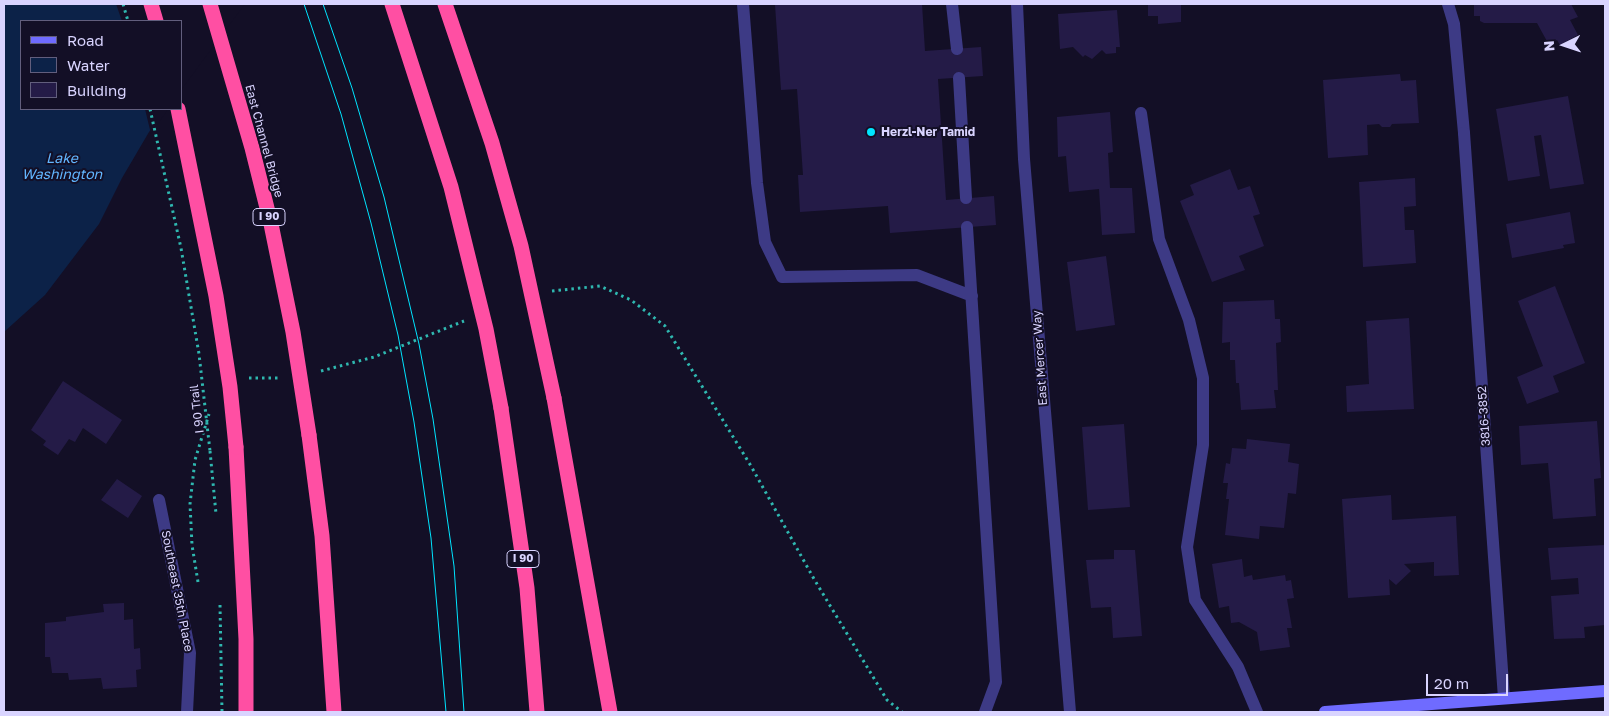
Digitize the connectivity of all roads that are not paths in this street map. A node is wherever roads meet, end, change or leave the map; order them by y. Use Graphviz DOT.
graph roads {
  1 [pos="151,4"];
  2 [pos="210,4"];
  3 [pos="392,4"];
  4 [pos="445,4"];
  5 [pos="743,4"];
  6 [pos="952,4"];
  7 [pos="1016,4"];
  8 [pos="1448,4"];
  9 [pos="156,20"];
  10 [pos="957,49"];
  11 [pos="959,78"];
  12 [pos="178,110"];
  13 [pos="1141,113"];
  14 [pos="966,198"];
  15 [pos="967,228"];
  16 [pos="972,296"];
  17 [pos="159,500"];
  18 [pos="1605,691"];
  19 [pos="1504,698"];
  20 [pos="187,712"];
  21 [pos="246,712"];
  22 [pos="334,712"];
  23 [pos="537,712"];
  24 [pos="610,712"];
  25 [pos="985,712"];
  26 [pos="1070,712"];
  27 [pos="1257,712"];
  28 [pos="1325,712"];
  1 -- 9 [label="highway"];
  2 -- 22 [label="highway, East Channel Bridge / I 90, bridge"];
  3 -- 23 [label="highway, I 90, bridge"];
  4 -- 24 [label="highway, bridge"];
  5 -- 16 [label="street"];
  6 -- 10 [label="street"];
  7 -- 26 [label="street, East Mercer Way"];
  8 -- 19 [label="street, 3816-3852"];
  11 -- 14 [label="street"];
  12 -- 21 [label="highway, bridge"];
  13 -- 27 [label="street"];
  15 -- 16 [label="street"];
  16 -- 25 [label="street"];
  17 -- 20 [label="street, Southeast 35th Place"];
  18 -- 19 [label="street"];
  19 -- 28 [label="street"];
}
